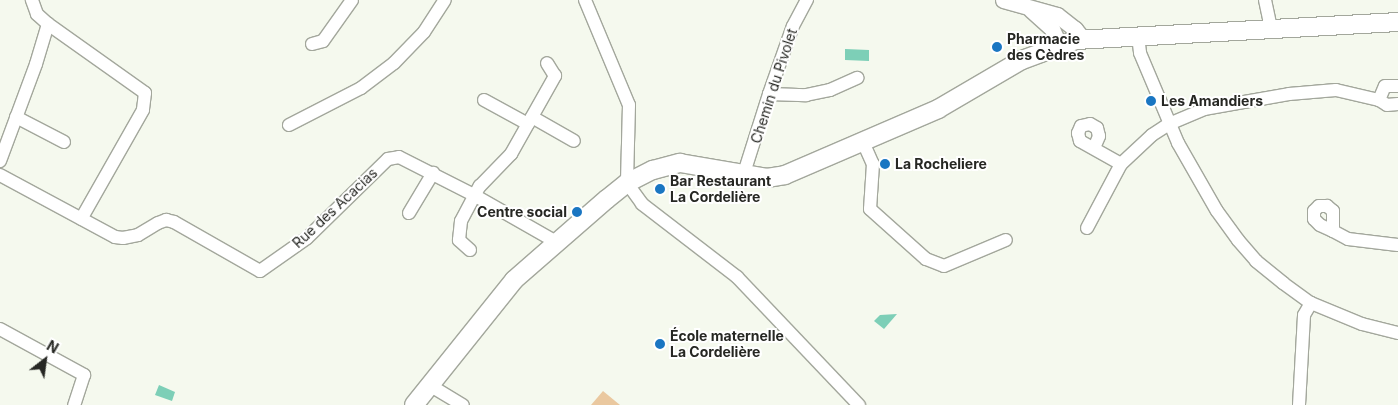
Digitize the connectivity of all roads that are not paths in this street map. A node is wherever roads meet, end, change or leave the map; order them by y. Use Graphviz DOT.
graph roads {
  1 [pos="32,0"];
  2 [pos="352,0"];
  3 [pos="445,0"];
  4 [pos="584,0"];
  5 [pos="808,0"];
  6 [pos="1003,0"];
  7 [pos="1265,0"];
  8 [pos="1030,9"];
  9 [pos="1398,22"];
  10 [pos="48,24"];
  11 [pos="1271,29"];
  12 [pos="1138,36"];
  13 [pos="1083,39"];
  14 [pos="312,44"];
  15 [pos="1059,44"];
  16 [pos="547,62"];
  17 [pos="857,78"];
  18 [pos="1398,86"];
  19 [pos="769,94"];
  20 [pos="484,100"];
  21 [pos="1379,100"];
  22 [pos="1398,104"];
  23 [pos="16,117"];
  24 [pos="530,121"];
  25 [pos="1169,124"];
  26 [pos="289,125"];
  27 [pos="574,140"];
  28 [pos="64,142"];
  29 [pos="863,142"];
  30 [pos="1094,148"];
  31 [pos="0,161"];
  32 [pos="1121,164"];
  33 [pos="433,173"];
  34 [pos="744,173"];
  35 [pos="0,175"];
  36 [pos="628,183"];
  37 [pos="475,196"];
  38 [pos="409,214"];
  39 [pos="81,219"];
  40 [pos="1087,228"];
  41 [pos="1333,232"];
  42 [pos="1006,240"];
  43 [pos="556,242"];
  44 [pos="1398,245"];
  45 [pos="470,250"];
  46 [pos="1310,302"];
  47 [pos="0,329"];
  48 [pos="1398,333"];
  49 [pos="431,386"];
  50 [pos="846,399"];
  51 [pos="74,405"];
  52 [pos="414,405"];
  53 [pos="463,405"];
  54 [pos="859,405"];
  55 [pos="1299,405"];
  1 -- 10 [label="street"];
  2 -- 14 [label="street"];
  3 -- 26 [label="street"];
  4 -- 36 [label="street"];
  5 -- 19 [label="street, Chemin du Pivolet"];
  6 -- 8 [label="street"];
  7 -- 11 [label="street"];
  8 -- 13 [label="street"];
  8 -- 15 [label="street"];
  9 -- 11 [label="main road"];
  10 -- 23 [label="street"];
  10 -- 39 [label="street"];
  11 -- 12 [label="main road"];
  12 -- 13 [label="main road"];
  12 -- 25 [label="street"];
  13 -- 15 [label="main road"];
  15 -- 29 [label="main road"];
  16 -- 24 [label="street"];
  17 -- 19 [label="street"];
  18 -- 21 [label="street"];
  19 -- 34 [label="street, Chemin du Pivolet"];
  20 -- 24 [label="street"];
  21 -- 22 [label="street"];
  21 -- 25 [label="street"];
  23 -- 28 [label="street"];
  23 -- 31 [label="street"];
  24 -- 27 [label="street"];
  24 -- 37 [label="street"];
  25 -- 32 [label="street"];
  25 -- 46 [label="street"];
  29 -- 34 [label="main road"];
  29 -- 42 [label="street"];
  30 -- 32 [label="street"];
  32 -- 40 [label="street"];
  33 -- 37 [label="street, Rue des Acacias"];
  33 -- 38 [label="street"];
  33 -- 39 [label="street, Rue des Acacias"];
  34 -- 36 [label="main road"];
  35 -- 39 [label="street, Rue des Acacias"];
  36 -- 43 [label="main road"];
  36 -- 50 [label="street"];
  37 -- 43 [label="street, Rue des Acacias"];
  37 -- 45 [label="street"];
  41 -- 44 [label="street"];
  43 -- 49 [label="main road"];
  46 -- 48 [label="street"];
  46 -- 55 [label="street"];
  47 -- 51 [label="street"];
  49 -- 52 [label="main road"];
  49 -- 53 [label="street"];
  50 -- 54 [label="street"];
}
